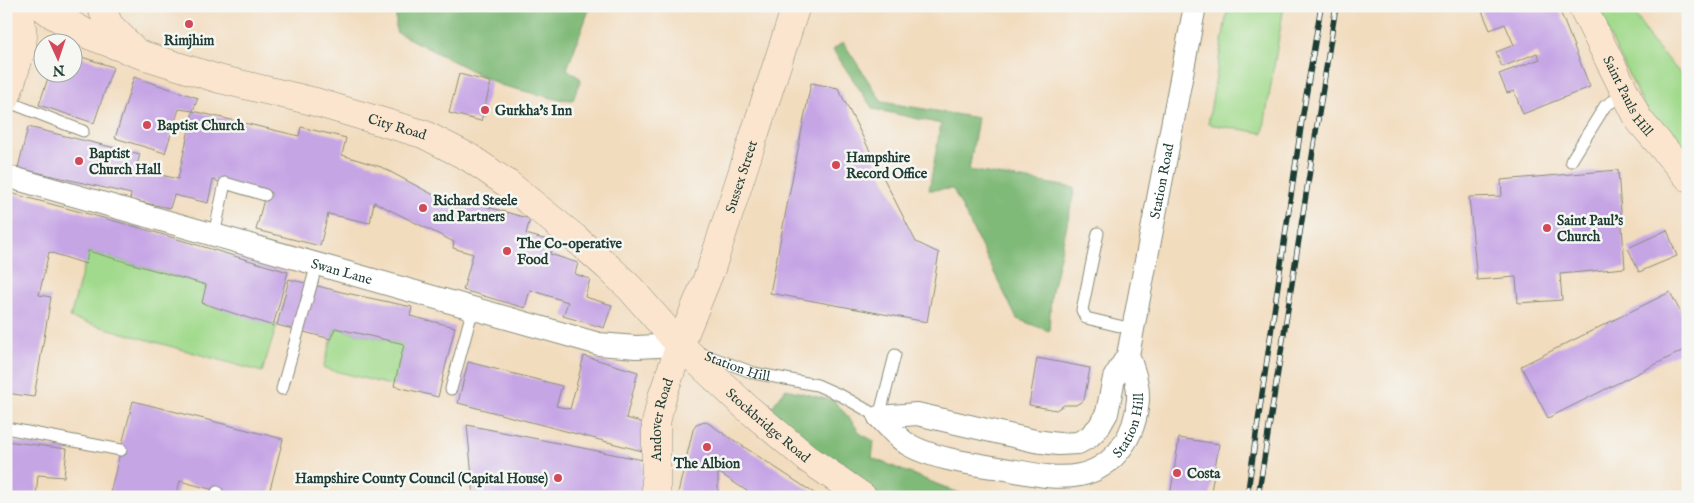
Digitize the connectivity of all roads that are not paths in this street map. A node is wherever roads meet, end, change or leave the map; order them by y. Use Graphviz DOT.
graph roads {
  1 [pos="19,6"];
  2 [pos="101,6"];
  3 [pos="796,6"];
  4 [pos="1195,6"];
  5 [pos="1582,6"];
  6 [pos="51,9"];
  7 [pos="22,48"];
  8 [pos="136,53"];
  9 [pos="1626,93"];
  10 [pos="6,100"];
  11 [pos="83,132"];
  12 [pos="1571,161"];
  13 [pos="6,176"];
  14 [pos="1688,177"];
  15 [pos="265,194"];
  16 [pos="1098,233"];
  17 [pos="214,235"];
  18 [pos="317,264"];
  19 [pos="473,308"];
  20 [pos="1132,329"];
  21 [pos="680,345"];
  22 [pos="895,355"];
  23 [pos="1128,355"];
  24 [pos="282,389"];
  25 [pos="451,389"];
  26 [pos="879,417"];
  27 [pos="6,428"];
  28 [pos="121,450"];
  29 [pos="656,497"];
  30 [pos="863,497"];
  1 -- 7 [label="main road"];
  2 -- 8 [label="main road"];
  3 -- 21 [label="main road, Sussex Street"];
  4 -- 20 [label="street, Station Road"];
  5 -- 9 [label="main road, Saint Pauls Hill"];
  6 -- 7 [label="main road"];
  6 -- 8 [label="main road, City Road"];
  7 -- 10 [label="main road"];
  8 -- 21 [label="main road, City Road"];
  9 -- 12 [label="lane"];
  9 -- 14 [label="main road, Saint Pauls Hill"];
  10 -- 11 [label="lane"];
  13 -- 17 [label="street, Swan Lane"];
  15 -- 17 [label="lane"];
  16 -- 20 [label="lane"];
  17 -- 18 [label="street, Swan Lane"];
  18 -- 19 [label="street, Swan Lane"];
  18 -- 24 [label="lane"];
  19 -- 21 [label="street, Swan Lane"];
  19 -- 25 [label="lane"];
  20 -- 23 [label="street, Station Road"];
  21 -- 26 [label="lane, Station Hill"];
  21 -- 29 [label="main road, Andover Road"];
  21 -- 30 [label="main road, Stockbridge Road"];
  22 -- 26 [label="lane"];
  23 -- 26 [label="street, Station Hill"];
  23 -- 26 [label="street, Station Hill"];
  27 -- 28 [label="lane"];
}
